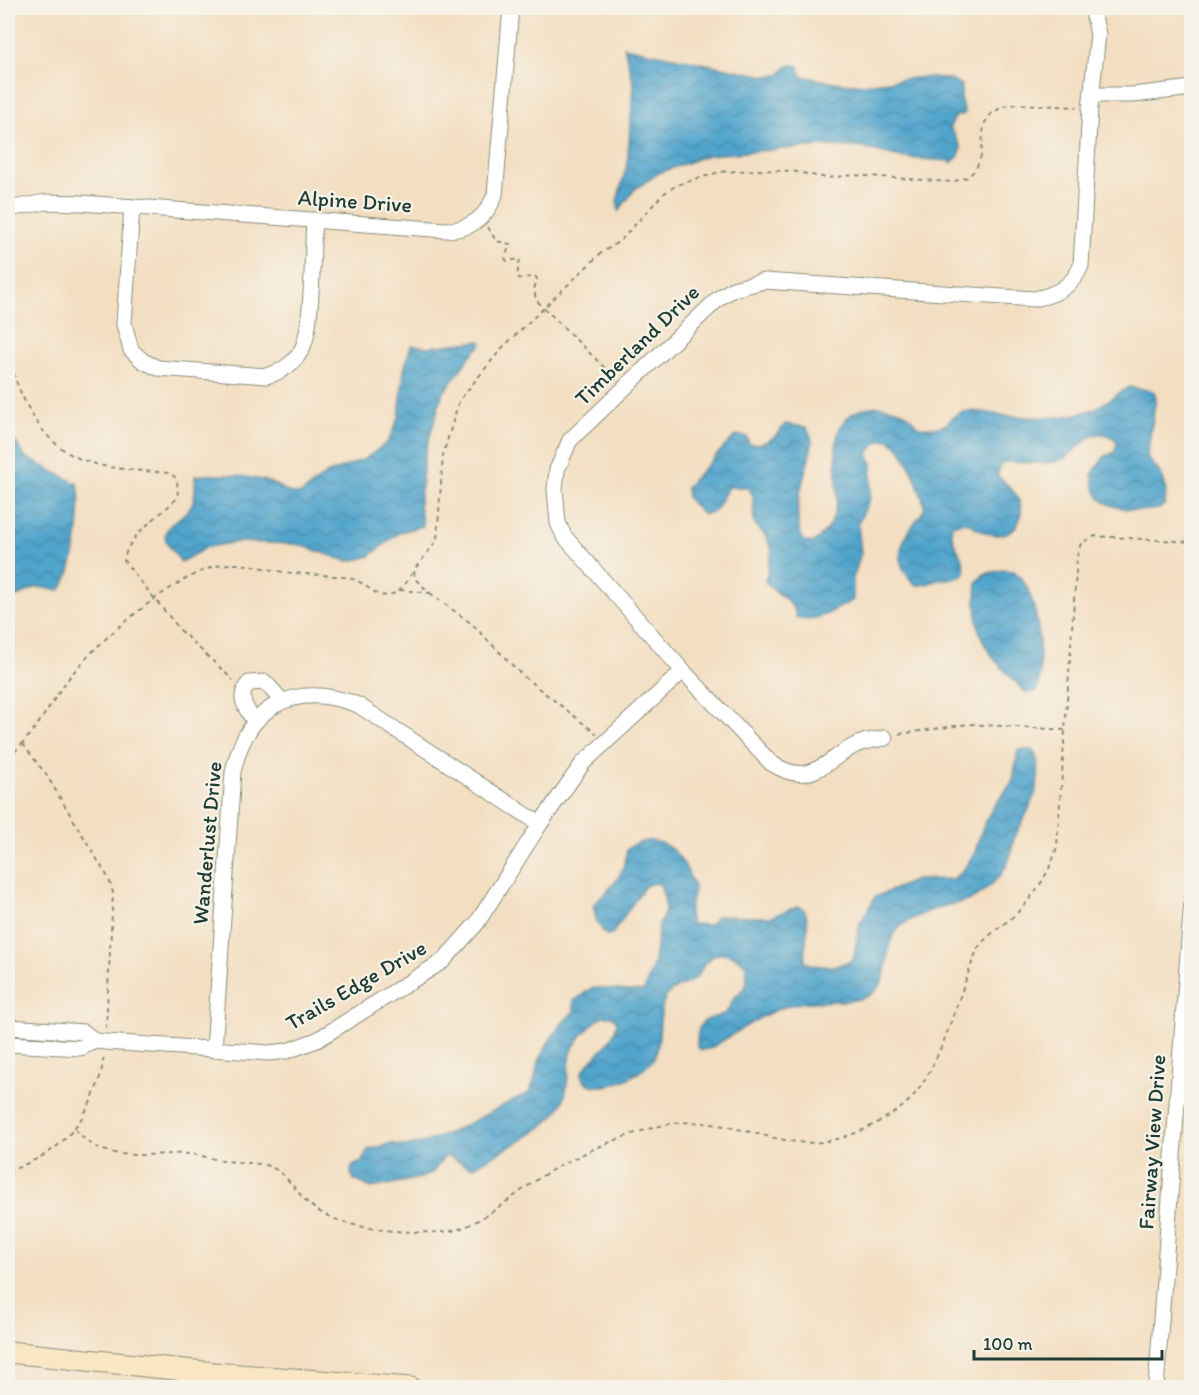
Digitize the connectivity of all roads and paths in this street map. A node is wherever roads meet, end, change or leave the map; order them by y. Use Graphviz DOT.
graph roads {
  1 [pos="511,8"];
  2 [pos="1092,8"];
  3 [pos="1191,88"];
  4 [pos="1093,93"];
  5 [pos="1080,108"];
  6 [pos="132,207"];
  7 [pos="8,209"];
  8 [pos="483,216"];
  9 [pos="314,220"];
  10 [pos="543,308"];
  11 [pos="8,346"];
  12 [pos="625,387"];
  13 [pos="1191,542"];
  14 [pos="414,570"];
  15 [pos="400,590"];
  16 [pos="430,593"];
  17 [pos="157,598"];
  18 [pos="683,670"];
  19 [pos="244,690"];
  20 [pos="282,701"];
  21 [pos="254,721"];
  22 [pos="1066,730"];
  23 [pos="885,738"];
  24 [pos="607,741"];
  25 [pos="23,744"];
  26 [pos="8,758"];
  27 [pos="540,824"];
  28 [pos="1191,899"];
  29 [pos="8,1027"];
  30 [pos="100,1041"];
  31 [pos="8,1044"];
  32 [pos="214,1050"];
  33 [pos="75,1129"];
  34 [pos="8,1172"];
  35 [pos="8,1352"];
  36 [pos="411,1388"];
  37 [pos="1156,1388"];
  1 -- 8 [label="street"];
  2 -- 4 [label="street"];
  3 -- 4 [label="street"];
  4 -- 12 [label="street, Timberland Drive"];
  5 -- 10 [label="path"];
  6 -- 7 [label="street, Alpine Drive"];
  6 -- 9 [label="street, Alpine Drive"];
  6 -- 9 [label="street"];
  8 -- 9 [label="street, Alpine Drive"];
  8 -- 10 [label="path"];
  10 -- 12 [label="path"];
  10 -- 14 [label="path"];
  11 -- 17 [label="path"];
  12 -- 18 [label="street, Timberland Drive"];
  13 -- 22 [label="path"];
  14 -- 15 [label="path"];
  14 -- 16 [label="path"];
  15 -- 16 [label="path"];
  15 -- 17 [label="path"];
  16 -- 24 [label="path"];
  17 -- 19 [label="path"];
  17 -- 25 [label="path"];
  18 -- 23 [label="street, Timberland Drive"];
  18 -- 24 [label="street, Trails Edge Drive"];
  19 -- 20 [label="street"];
  19 -- 21 [label="street"];
  20 -- 21 [label="street, Wanderlust Drive"];
  20 -- 27 [label="street"];
  21 -- 32 [label="street, Wanderlust Drive"];
  22 -- 23 [label="path"];
  22 -- 33 [label="path"];
  24 -- 27 [label="street, Trails Edge Drive"];
  25 -- 26 [label="path"];
  25 -- 30 [label="path"];
  27 -- 32 [label="street, Trails Edge Drive"];
  28 -- 37 [label="street, Fairway View Drive"];
  29 -- 30 [label="street, Trails Edge Drive"];
  30 -- 31 [label="street, Trails Edge Drive"];
  30 -- 32 [label="street, Trails Edge Drive"];
  30 -- 33 [label="path"];
  33 -- 34 [label="path"];
  35 -- 36 [label="street"];
}
